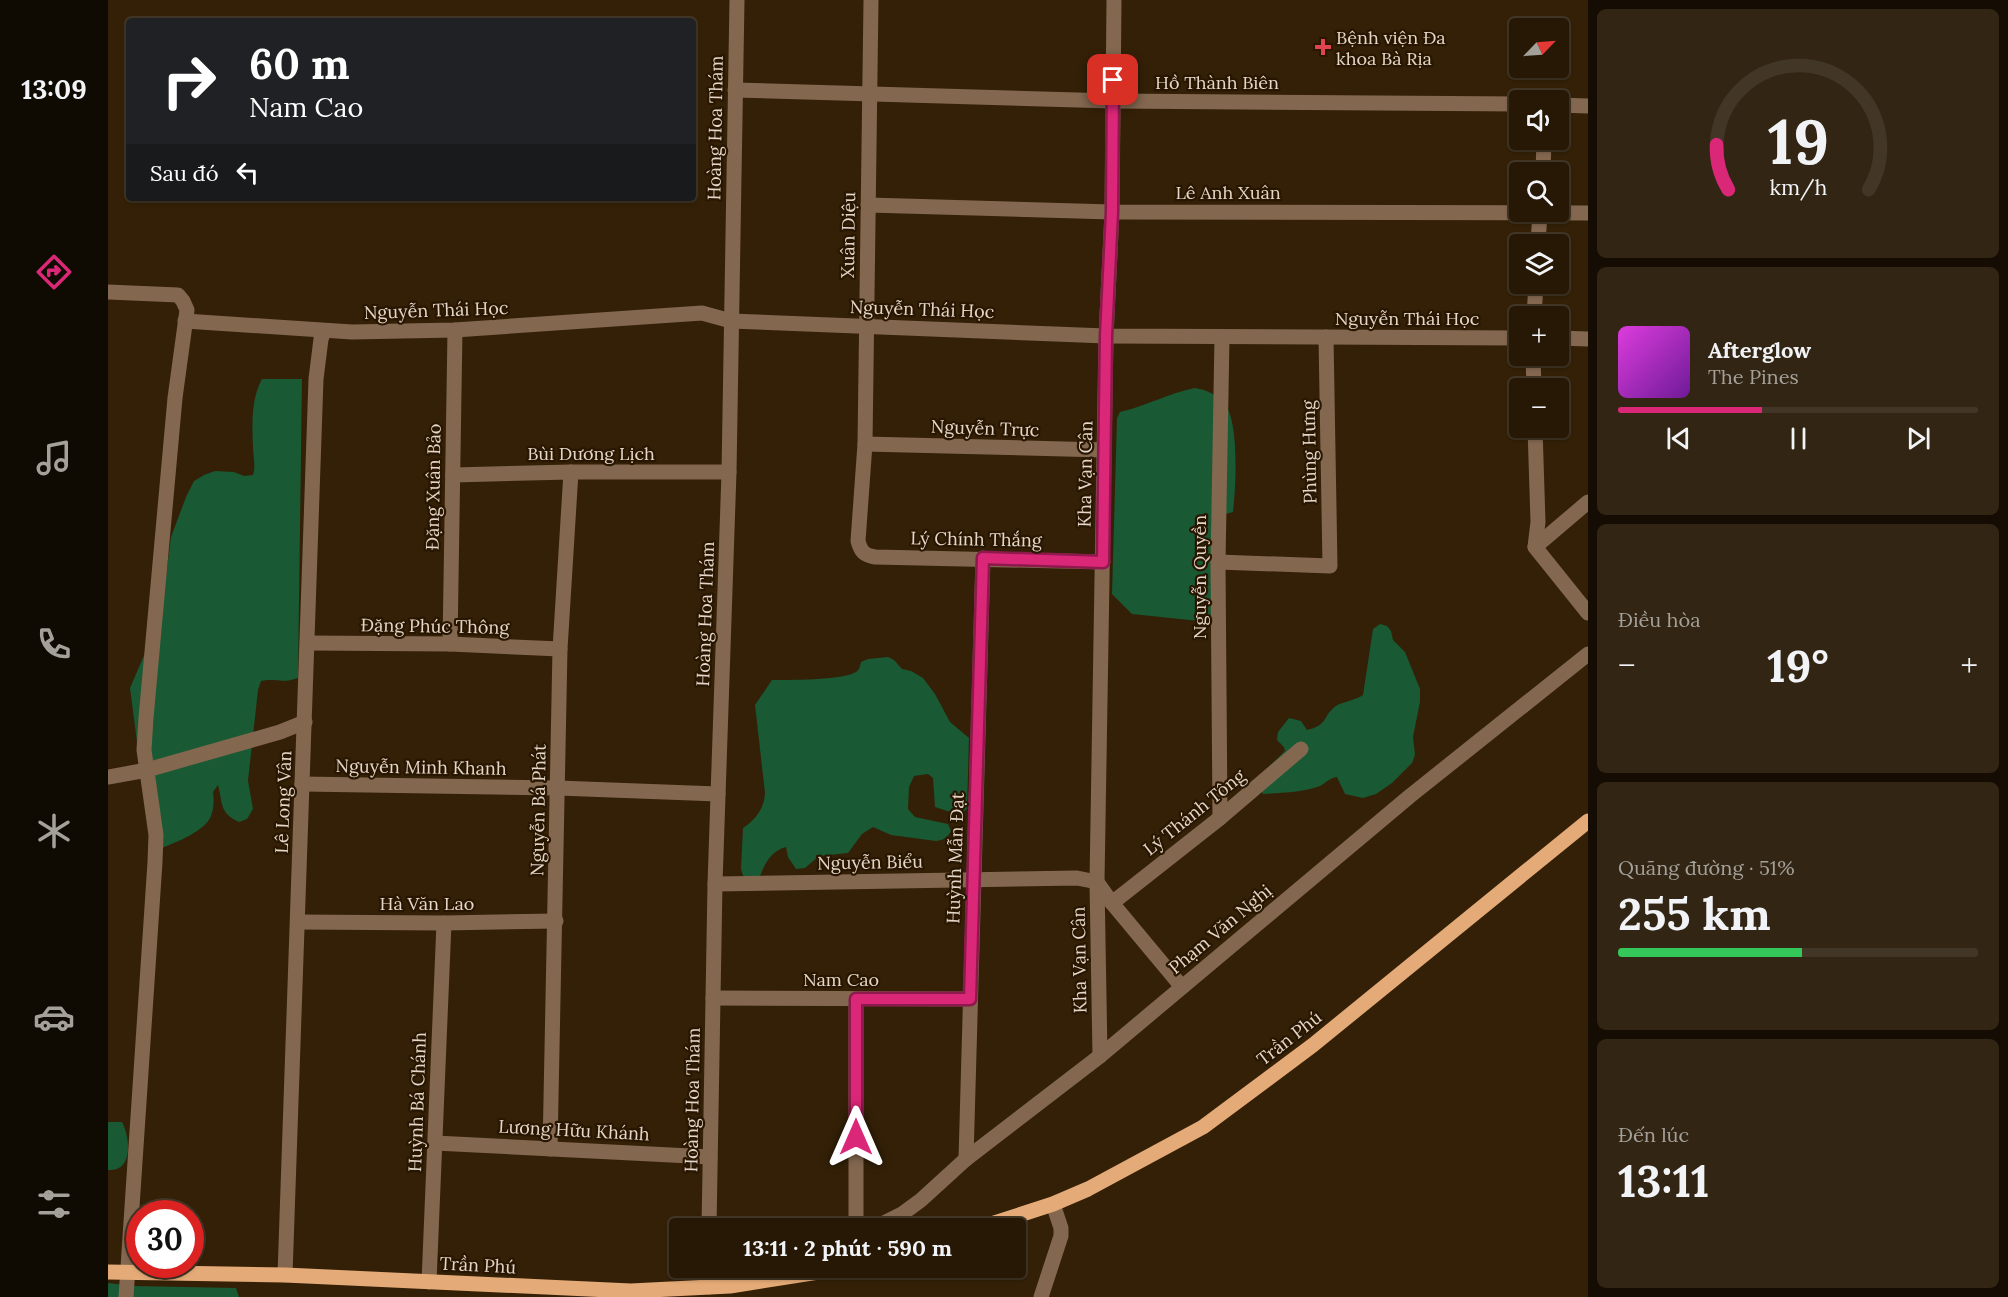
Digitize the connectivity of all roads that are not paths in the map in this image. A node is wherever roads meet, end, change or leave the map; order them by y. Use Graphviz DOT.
graph roads {
  1 [pos="737,0"];
  2 [pos="872,0"];
  3 [pos="1114,0"];
  4 [pos="735,90"];
  5 [pos="870,95"];
  6 [pos="1113,101"];
  7 [pos="1509,104"];
  8 [pos="1569,105"];
  9 [pos="1588,106"];
  10 [pos="868,205"];
  11 [pos="1112,212"];
  12 [pos="1509,212"];
  13 [pos="1569,213"];
  14 [pos="1588,213"];
  15 [pos="108,292"];
  16 [pos="185,321"];
  17 [pos="731,321"];
  18 [pos="866,326"];
  19 [pos="455,330"];
  20 [pos="324,331"];
  21 [pos="1106,336"];
  22 [pos="1222,337"];
  23 [pos="1326,337"];
  24 [pos="1509,338"];
  25 [pos="1569,338"];
  26 [pos="1588,339"];
  27 [pos="1535,438"];
  28 [pos="865,444"];
  29 [pos="1104,450"];
  30 [pos="571,472"];
  31 [pos="729,472"];
  32 [pos="453,475"];
  33 [pos="1588,502"];
  34 [pos="858,542"];
  35 [pos="1535,547"];
  36 [pos="983,558"];
  37 [pos="1103,562"];
  38 [pos="1218,562"];
  39 [pos="1588,613"];
  40 [pos="308,643"];
  41 [pos="450,645"];
  42 [pos="560,649"];
  43 [pos="1588,654"];
  44 [pos="305,722"];
  45 [pos="1301,749"];
  46 [pos="147,770"];
  47 [pos="108,777"];
  48 [pos="302,784"];
  49 [pos="558,788"];
  50 [pos="718,794"];
  51 [pos="1220,818"];
  52 [pos="1588,821"];
  53 [pos="974,880"];
  54 [pos="1097,882"];
  55 [pos="715,884"];
  56 [pos="1112,903"];
  57 [pos="556,921"];
  58 [pos="298,922"];
  59 [pos="444,923"];
  60 [pos="1182,987"];
  61 [pos="713,998"];
  62 [pos="856,999"];
  63 [pos="970,999"];
  64 [pos="1100,1056"];
  65 [pos="435,1143"];
  66 [pos="550,1149"];
  67 [pos="710,1157"];
  68 [pos="966,1159"];
  69 [pos="134,1200"];
  70 [pos="1053,1204"];
  71 [pos="710,1218"];
  72 [pos="856,1218"];
  73 [pos="894,1218"];
  74 [pos="1010,1218"];
  75 [pos="108,1272"];
  76 [pos="126,1272"];
  77 [pos="204,1273"];
  78 [pos="285,1275"];
  79 [pos="128,1278"];
  80 [pos="709,1278"];
  81 [pos="785,1278"];
  82 [pos="429,1282"];
  83 [pos="709,1287"];
  84 [pos="126,1297"];
  85 [pos="1041,1297"];
  1 -- 4 [label="street, Hoàng Hoa Thám"];
  2 -- 5 [label="street, Xuân Diệu"];
  3 -- 6 [label="street, Kha Vạn Cân"];
  4 -- 5 [label="street, Hồ Thành Biên"];
  4 -- 17 [label="street, Hoàng Hoa Thám"];
  5 -- 6 [label="street, Hồ Thành Biên"];
  5 -- 10 [label="street, Xuân Diệu"];
  6 -- 7 [label="street, Hồ Thành Biên"];
  6 -- 11 [label="street, Kha Vạn Cân"];
  8 -- 9 [label="street"];
  10 -- 11 [label="street, Lê Anh Xuân"];
  10 -- 18 [label="street, Xuân Diệu"];
  11 -- 12 [label="street, Lê Anh Xuân"];
  11 -- 21 [label="street, Kha Vạn Cân"];
  13 -- 14 [label="street, Lê Anh Xuân"];
  15 -- 16 [label="street"];
  16 -- 20 [label="street, Nguyễn Thái Học"];
  16 -- 46 [label="street"];
  17 -- 18 [label="street, Nguyễn Thái Học"];
  17 -- 19 [label="street, Nguyễn Thái Học"];
  17 -- 31 [label="street, Hoàng Hoa Thám"];
  18 -- 21 [label="street, Nguyễn Thái Học"];
  18 -- 28 [label="street, Xuân Diệu"];
  19 -- 20 [label="street, Nguyễn Thái Học"];
  19 -- 32 [label="street, Đặng Xuân Bảo"];
  20 -- 40 [label="street, Lê Long Vân"];
  21 -- 22 [label="street, Nguyễn Thái Học"];
  21 -- 29 [label="street, Kha Vạn Cân"];
  22 -- 23 [label="street, Nguyễn Thái Học"];
  22 -- 38 [label="street, Nguyễn Quyền"];
  23 -- 24 [label="street, Nguyễn Thái Học"];
  23 -- 38 [label="street, Phùng Hưng"];
  25 -- 26 [label="street"];
  27 -- 35 [label="street"];
  28 -- 29 [label="street, Nguyễn Trực"];
  28 -- 34 [label="street, Xuân Diệu"];
  29 -- 37 [label="street, Kha Vạn Cân"];
  30 -- 31 [label="street, Bùi Dương Lịch"];
  30 -- 32 [label="street, Bùi Dương Lịch"];
  30 -- 42 [label="street, Nguyễn Bá Phát"];
  31 -- 50 [label="street, Hoàng Hoa Thám"];
  32 -- 41 [label="street, Đặng Xuân Bảo"];
  33 -- 35 [label="street"];
  34 -- 36 [label="street, Lý Chính Thắng"];
  35 -- 39 [label="street"];
  36 -- 37 [label="street, Lý Chính Thắng"];
  36 -- 53 [label="street, Huỳnh Mẫn Đạt"];
  37 -- 54 [label="street, Kha Vạn Cân"];
  38 -- 51 [label="street, Nguyễn Quyền"];
  40 -- 41 [label="street, Đặng Phúc Thông"];
  40 -- 44 [label="street, Lê Long Vân"];
  41 -- 42 [label="street, Đặng Phúc Thông"];
  42 -- 49 [label="street, Nguyễn Bá Phát"];
  43 -- 60 [label="street, Phạm Văn Nghị"];
  44 -- 46 [label="street"];
  44 -- 48 [label="street, Lê Long Vân"];
  45 -- 51 [label="street, Lý Thánh Tông"];
  46 -- 47 [label="street"];
  46 -- 69 [label="street"];
  48 -- 49 [label="street, Nguyễn Minh Khanh"];
  48 -- 58 [label="street, Lê Long Vân"];
  49 -- 50 [label="street, Nguyễn Minh Khanh"];
  49 -- 57 [label="street, Nguyễn Bá Phát"];
  50 -- 55 [label="street, Hoàng Hoa Thám"];
  51 -- 56 [label="street, Lý Thánh Tông"];
  52 -- 70 [label="main road, Trần Phú"];
  53 -- 54 [label="street, Nguyễn Biểu"];
  53 -- 55 [label="street, Nguyễn Biểu"];
  53 -- 63 [label="street, Huỳnh Mẫn Đạt"];
  54 -- 56 [label="street"];
  54 -- 64 [label="street, Kha Vạn Cân"];
  55 -- 61 [label="street, Hoàng Hoa Thám"];
  56 -- 60 [label="street"];
  57 -- 59 [label="street, Hà Văn Lao"];
  57 -- 66 [label="street, Nguyễn Bá Phát"];
  58 -- 59 [label="street, Hà Văn Lao"];
  58 -- 78 [label="street, Lê Long Vân"];
  59 -- 65 [label="street, Huỳnh Bá Chánh"];
  60 -- 64 [label="street, Phạm Văn Nghị"];
  61 -- 62 [label="street, Nam Cao"];
  61 -- 67 [label="street, Hoàng Hoa Thám"];
  62 -- 63 [label="street, Nam Cao"];
  62 -- 72 [label="street"];
  63 -- 68 [label="street, Huỳnh Mẫn Đạt"];
  64 -- 68 [label="street, Phạm Văn Nghị"];
  65 -- 66 [label="street, Lương Hữu Khánh"];
  65 -- 82 [label="street, Huỳnh Bá Chánh"];
  66 -- 67 [label="street, Lương Hữu Khánh"];
  67 -- 71 [label="street, Hoàng Hoa Thám"];
  68 -- 73 [label="street, Phạm Văn Nghị"];
  70 -- 74 [label="main road, Trần Phú"];
  70 -- 85 [label="street"];
  75 -- 76 [label="main road, Trần Phú"];
  77 -- 78 [label="main road, Trần Phú"];
  78 -- 82 [label="main road, Trần Phú"];
  79 -- 84 [label="street"];
  80 -- 83 [label="street"];
  81 -- 83 [label="main road, Trần Phú"];
  82 -- 83 [label="main road, Trần Phú"];
}
